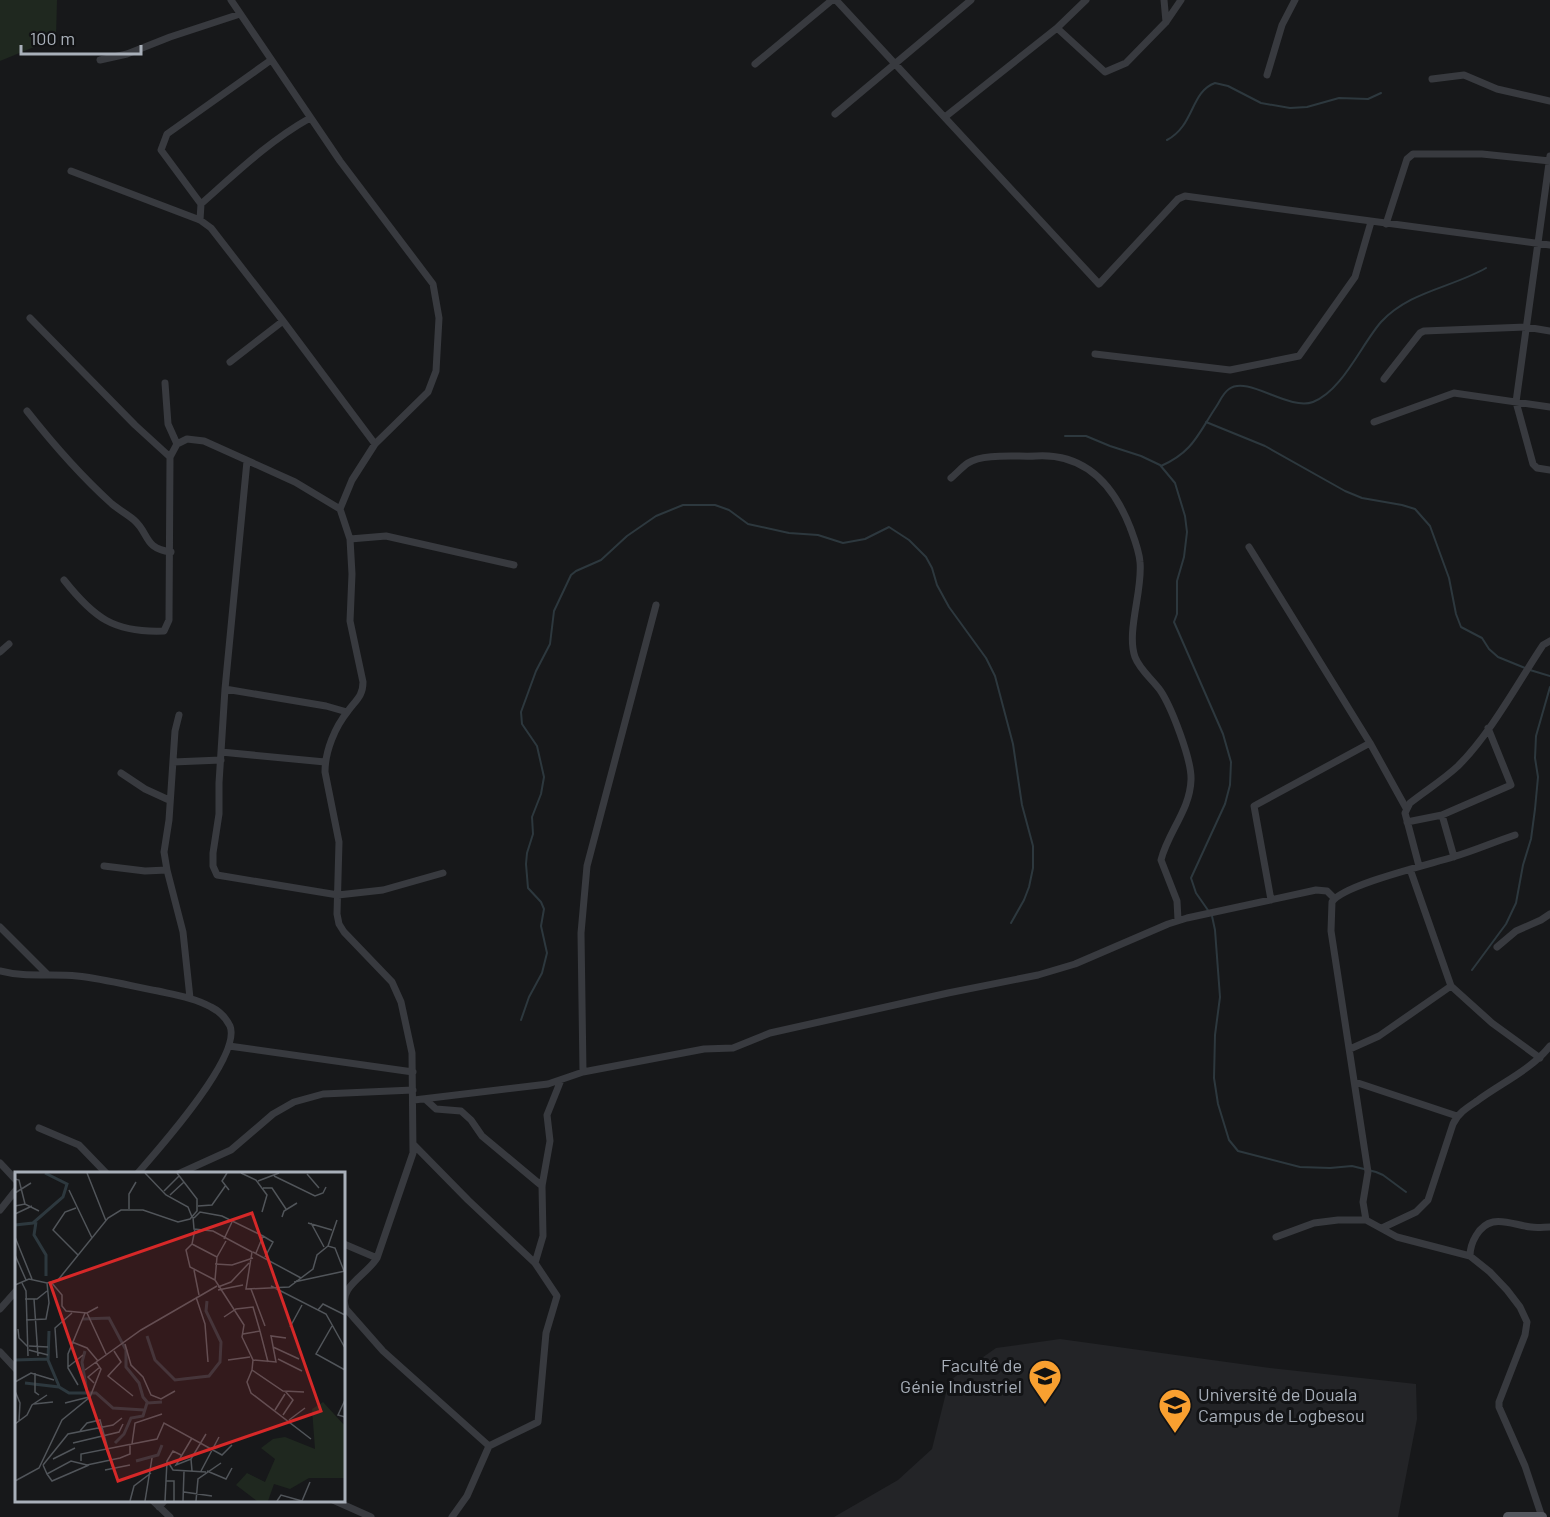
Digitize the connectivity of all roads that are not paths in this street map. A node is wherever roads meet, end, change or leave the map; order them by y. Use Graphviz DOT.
graph roads {
  1 [pos="231,0"];
  2 [pos="835,0"];
  3 [pos="971,0"];
  4 [pos="1086,0"];
  5 [pos="1164,0"];
  6 [pos="1181,0"];
  7 [pos="1295,0"];
  8 [pos="240,14"];
  9 [pos="1166,22"];
  10 [pos="1057,28"];
  11 [pos="100,60"];
  12 [pos="271,60"];
  13 [pos="895,62"];
  14 [pos="755,64"];
  15 [pos="1267,75"];
  16 [pos="1432,78"];
  17 [pos="1550,101"];
  18 [pos="835,114"];
  19 [pos="945,117"];
  20 [pos="310,118"];
  21 [pos="1550,156"];
  22 [pos="1550,161"];
  23 [pos="71,171"];
  24 [pos="201,204"];
  25 [pos="200,220"];
  26 [pos="1371,222"];
  27 [pos="1386,224"];
  28 [pos="1538,244"];
  29 [pos="1550,245"];
  30 [pos="30,318"];
  31 [pos="284,321"];
  32 [pos="1526,327"];
  33 [pos="1550,331"];
  34 [pos="1095,354"];
  35 [pos="230,362"];
  36 [pos="1384,380"];
  37 [pos="165,383"];
  38 [pos="1516,402"];
  39 [pos="1550,407"];
  40 [pos="27,411"];
  41 [pos="1374,422"];
  42 [pos="177,444"];
  43 [pos="375,444"];
  44 [pos="170,457"];
  45 [pos="247,461"];
  46 [pos="1550,470"];
  47 [pos="951,478"];
  48 [pos="340,509"];
  49 [pos="350,538"];
  50 [pos="1249,547"];
  51 [pos="171,552"];
  52 [pos="514,565"];
  53 [pos="64,580"];
  54 [pos="656,605"];
  55 [pos="1550,641"];
  56 [pos="9,645"];
  57 [pos="0,652"];
  58 [pos="225,689"];
  59 [pos="347,712"];
  60 [pos="179,715"];
  61 [pos="1488,728"];
  62 [pos="1370,743"];
  63 [pos="221,756"];
  64 [pos="174,762"];
  65 [pos="325,762"];
  66 [pos="121,773"];
  67 [pos="169,800"];
  68 [pos="1406,808"];
  69 [pos="1442,815"];
  70 [pos="1407,822"];
  71 [pos="1515,835"];
  72 [pos="1454,857"];
  73 [pos="104,866"];
  74 [pos="1419,866"];
  75 [pos="1410,869"];
  76 [pos="166,870"];
  77 [pos="443,873"];
  78 [pos="338,895"];
  79 [pos="1334,897"];
  80 [pos="1271,900"];
  81 [pos="1550,914"];
  82 [pos="1178,920"];
  83 [pos="0,927"];
  84 [pos="1497,947"];
  85 [pos="0,971"];
  86 [pos="47,974"];
  87 [pos="1451,986"];
  88 [pos="190,998"];
  89 [pos="229,1046"];
  90 [pos="1550,1046"];
  91 [pos="1350,1049"];
  92 [pos="1540,1058"];
  93 [pos="413,1072"];
  94 [pos="583,1072"];
  95 [pos="561,1080"];
  96 [pos="1355,1082"];
  97 [pos="413,1090"];
  98 [pos="425,1099"];
  99 [pos="414,1100"];
  100 [pos="1457,1116"];
  101 [pos="39,1128"];
  102 [pos="414,1145"];
  103 [pos="0,1163"];
  104 [pos="106,1172"];
  105 [pos="138,1172"];
  106 [pos="180,1172"];
  107 [pos="15,1179"];
  108 [pos="542,1186"];
  109 [pos="15,1191"];
  110 [pos="0,1210"];
  111 [pos="1366,1220"];
  112 [pos="1550,1227"];
  113 [pos="1382,1228"];
  114 [pos="1276,1237"];
  115 [pos="345,1244"];
  116 [pos="1470,1256"];
  117 [pos="377,1258"];
  118 [pos="535,1263"];
  119 [pos="15,1292"];
  120 [pos="345,1295"];
  121 [pos="345,1303"];
  122 [pos="0,1309"];
  123 [pos="0,1352"];
  124 [pos="15,1367"];
  125 [pos="489,1446"];
  126 [pos="154,1502"];
  127 [pos="163,1502"];
  128 [pos="337,1502"];
  129 [pos="159,1507"];
  130 [pos="170,1517"];
  131 [pos="371,1517"];
  132 [pos="452,1517"];
  133 [pos="1508,1517"];
  134 [pos="1542,1517"];
  1 -- 8 [label="street"];
  2 -- 13 [label="street"];
  2 -- 14 [label="street"];
  3 -- 13 [label="street"];
  4 -- 10 [label="street"];
  5 -- 9 [label="street"];
  6 -- 9 [label="street"];
  7 -- 15 [label="street"];
  8 -- 11 [label="street"];
  8 -- 12 [label="street"];
  9 -- 10 [label="street"];
  10 -- 19 [label="street"];
  12 -- 20 [label="street"];
  12 -- 24 [label="street"];
  13 -- 18 [label="street"];
  13 -- 19 [label="street"];
  16 -- 17 [label="street"];
  19 -- 26 [label="street"];
  20 -- 24 [label="street"];
  20 -- 43 [label="street"];
  21 -- 22 [label="street"];
  22 -- 27 [label="street"];
  22 -- 28 [label="street"];
  23 -- 25 [label="street"];
  24 -- 25 [label="street"];
  25 -- 31 [label="street"];
  26 -- 27 [label="street"];
  26 -- 34 [label="street"];
  27 -- 28 [label="street"];
  28 -- 29 [label="street"];
  28 -- 32 [label="street"];
  30 -- 44 [label="street"];
  31 -- 35 [label="street"];
  31 -- 43 [label="street"];
  32 -- 33 [label="street"];
  32 -- 36 [label="street"];
  32 -- 38 [label="street"];
  37 -- 42 [label="street"];
  38 -- 39 [label="street"];
  38 -- 41 [label="street"];
  38 -- 46 [label="street"];
  40 -- 51 [label="street"];
  42 -- 44 [label="street"];
  42 -- 45 [label="street"];
  43 -- 48 [label="street"];
  44 -- 51 [label="street"];
  45 -- 48 [label="street"];
  45 -- 58 [label="street"];
  47 -- 82 [label="street"];
  48 -- 49 [label="street"];
  49 -- 52 [label="street"];
  49 -- 59 [label="street"];
  50 -- 62 [label="street"];
  51 -- 53 [label="street"];
  54 -- 94 [label="street"];
  55 -- 61 [label="street"];
  56 -- 57 [label="street"];
  58 -- 59 [label="street"];
  58 -- 63 [label="street"];
  59 -- 65 [label="street"];
  60 -- 64 [label="street"];
  61 -- 68 [label="street"];
  61 -- 69 [label="street"];
  62 -- 68 [label="street"];
  62 -- 80 [label="street"];
  63 -- 64 [label="street"];
  63 -- 65 [label="street"];
  63 -- 78 [label="street"];
  64 -- 67 [label="street"];
  65 -- 78 [label="street"];
  66 -- 67 [label="street"];
  67 -- 76 [label="street"];
  68 -- 70 [label="street"];
  69 -- 70 [label="street"];
  69 -- 72 [label="street"];
  70 -- 74 [label="street"];
  71 -- 72 [label="street"];
  72 -- 74 [label="street"];
  73 -- 76 [label="street"];
  74 -- 75 [label="street"];
  75 -- 79 [label="street"];
  75 -- 87 [label="street"];
  76 -- 88 [label="street"];
  77 -- 78 [label="street"];
  78 -- 93 [label="street"];
  79 -- 80 [label="street"];
  79 -- 91 [label="street"];
  80 -- 82 [label="street"];
  81 -- 84 [label="street"];
  82 -- 94 [label="street"];
  83 -- 86 [label="street"];
  85 -- 86 [label="street"];
  86 -- 88 [label="street"];
  87 -- 91 [label="street"];
  87 -- 92 [label="street"];
  88 -- 89 [label="street"];
  89 -- 93 [label="street"];
  89 -- 105 [label="street"];
  90 -- 92 [label="street"];
  91 -- 96 [label="street"];
  92 -- 100 [label="street"];
  93 -- 97 [label="street"];
  94 -- 95 [label="street"];
  95 -- 98 [label="street"];
  95 -- 108 [label="street"];
  96 -- 100 [label="street"];
  96 -- 111 [label="street"];
  97 -- 99 [label="street"];
  97 -- 106 [label="street"];
  98 -- 99 [label="street"];
  98 -- 108 [label="street"];
  99 -- 102 [label="street"];
  100 -- 113 [label="street"];
  101 -- 104 [label="street"];
  102 -- 117 [label="street"];
  102 -- 118 [label="street"];
  103 -- 107 [label="street"];
  108 -- 118 [label="street"];
  109 -- 110 [label="street"];
  111 -- 113 [label="street"];
  111 -- 114 [label="street"];
  112 -- 116 [label="street"];
  113 -- 116 [label="street"];
  115 -- 117 [label="street"];
  116 -- 134 [label="street"];
  117 -- 120 [label="street"];
  118 -- 125 [label="street"];
  119 -- 122 [label="street"];
  121 -- 125 [label="street"];
  123 -- 124 [label="street"];
  125 -- 132 [label="street"];
  126 -- 129 [label="street"];
  127 -- 129 [label="street"];
  128 -- 131 [label="street"];
  129 -- 130 [label="street"];
  133 -- 134 [label="main road"];
}
